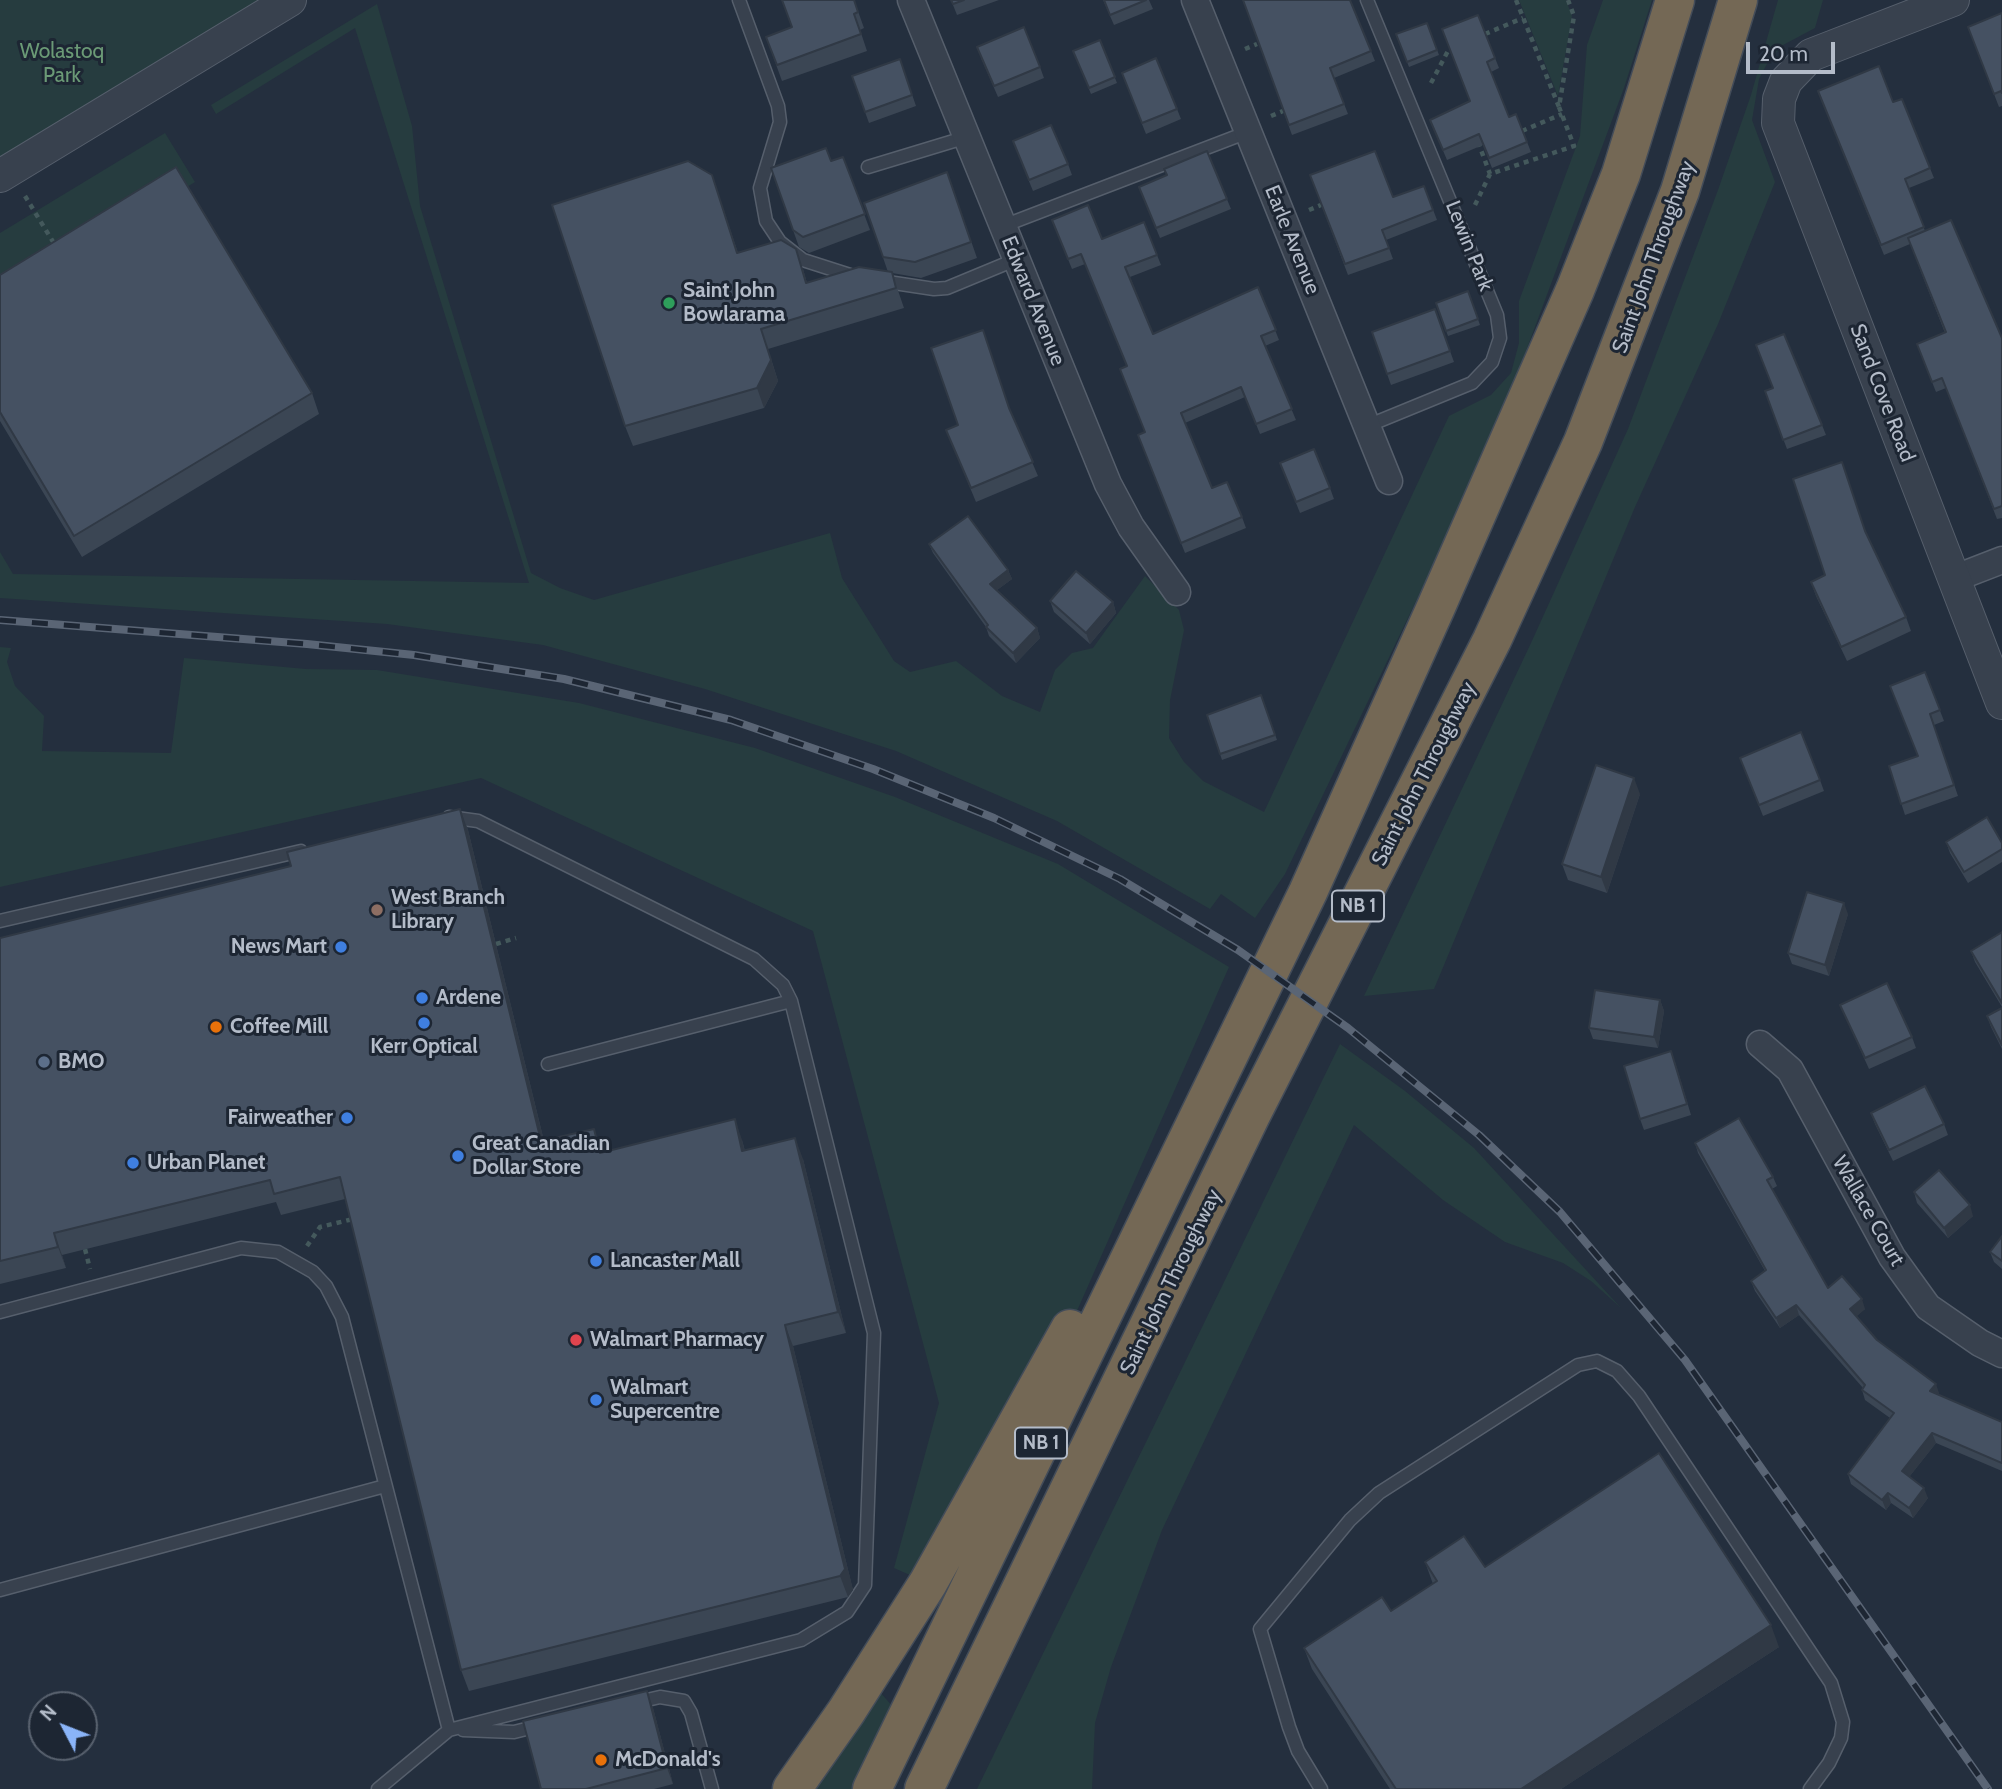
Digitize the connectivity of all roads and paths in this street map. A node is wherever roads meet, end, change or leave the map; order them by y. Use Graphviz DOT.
graph roads {
  1 [pos="290,0"];
  2 [pos="738,0"];
  3 [pos="911,0"];
  4 [pos="1195,0"];
  5 [pos="1367,0"];
  6 [pos="1516,0"];
  7 [pos="1568,0"];
  8 [pos="1675,0"];
  9 [pos="1738,0"];
  10 [pos="1953,0"];
  11 [pos="1523,18"];
  12 [pos="1485,34"];
  13 [pos="1449,49"];
  14 [pos="1431,83"];
  15 [pos="1559,107"];
  16 [pos="1562,114"];
  17 [pos="1522,131"];
  18 [pos="1248,132"];
  19 [pos="967,137"];
  20 [pos="1481,141"];
  21 [pos="868,167"];
  22 [pos="5,173"];
  23 [pos="1490,174"];
  24 [pos="1475,205"];
  25 [pos="1003,226"];
  26 [pos="58,250"];
  27 [pos="1017,259"];
  28 [pos="1367,426"];
  29 [pos="1389,481"];
  30 [pos="2002,560"];
  31 [pos="1953,579"];
  32 [pos="1177,592"];
  33 [pos="2002,703"];
  34 [pos="435,820"];
  35 [pos="313,848"];
  36 [pos="0,921"];
  37 [pos="516,938"];
  38 [pos="496,944"];
  39 [pos="790,1002"];
  40 [pos="1760,1044"];
  41 [pos="548,1063"];
  42 [pos="1208,1095"];
  43 [pos="353,1219"];
  44 [pos="297,1261"];
  45 [pos="0,1312"];
  46 [pos="2002,1354"];
  47 [pos="385,1486"];
  48 [pos="0,1590"];
  49 [pos="620,1706"];
  50 [pos="554,1722"];
  51 [pos="449,1730"];
  52 [pos="378,1789"];
  53 [pos="712,1789"];
  54 [pos="792,1789"];
  55 [pos="872,1789"];
  56 [pos="924,1789"];
  57 [pos="1321,1789"];
  58 [pos="1810,1789"];
  1 -- 22 [label="street"];
  2 -- 27 [label="lane"];
  3 -- 19 [label="street, Edward Avenue"];
  4 -- 18 [label="street, Earle Avenue"];
  5 -- 28 [label="lane, Lewin Park"];
  6 -- 11 [label="path"];
  7 -- 15 [label="path"];
  8 -- 42 [label="highway, NB 1"];
  9 -- 56 [label="highway, Saint John Throughway / NB 1"];
  10 -- 31 [label="street, Sand Cove Road"];
  11 -- 12 [label="path"];
  11 -- 15 [label="path"];
  13 -- 14 [label="path"];
  15 -- 16 [label="path"];
  16 -- 17 [label="path"];
  16 -- 23 [label="path"];
  18 -- 25 [label="lane"];
  18 -- 28 [label="street, Earle Avenue"];
  19 -- 21 [label="lane"];
  19 -- 25 [label="street, Edward Avenue"];
  20 -- 23 [label="path"];
  22 -- 26 [label="path"];
  23 -- 24 [label="path"];
  25 -- 27 [label="street, Edward Avenue"];
  27 -- 32 [label="street, Edward Avenue"];
  28 -- 29 [label="street, Earle Avenue"];
  30 -- 31 [label="street"];
  31 -- 33 [label="street, Sand Cove Road"];
  34 -- 39 [label="lane"];
  35 -- 36 [label="lane"];
  37 -- 38 [label="path"];
  39 -- 41 [label="lane"];
  39 -- 51 [label="lane"];
  40 -- 46 [label="street, Wallace Court"];
  42 -- 54 [label="highway"];
  42 -- 55 [label="highway, NB 1"];
  43 -- 44 [label="path"];
  44 -- 45 [label="lane"];
  44 -- 47 [label="lane"];
  47 -- 48 [label="lane"];
  47 -- 51 [label="lane"];
  49 -- 53 [label="lane"];
  50 -- 51 [label="lane"];
  51 -- 52 [label="lane"];
  57 -- 58 [label="lane"];
}
